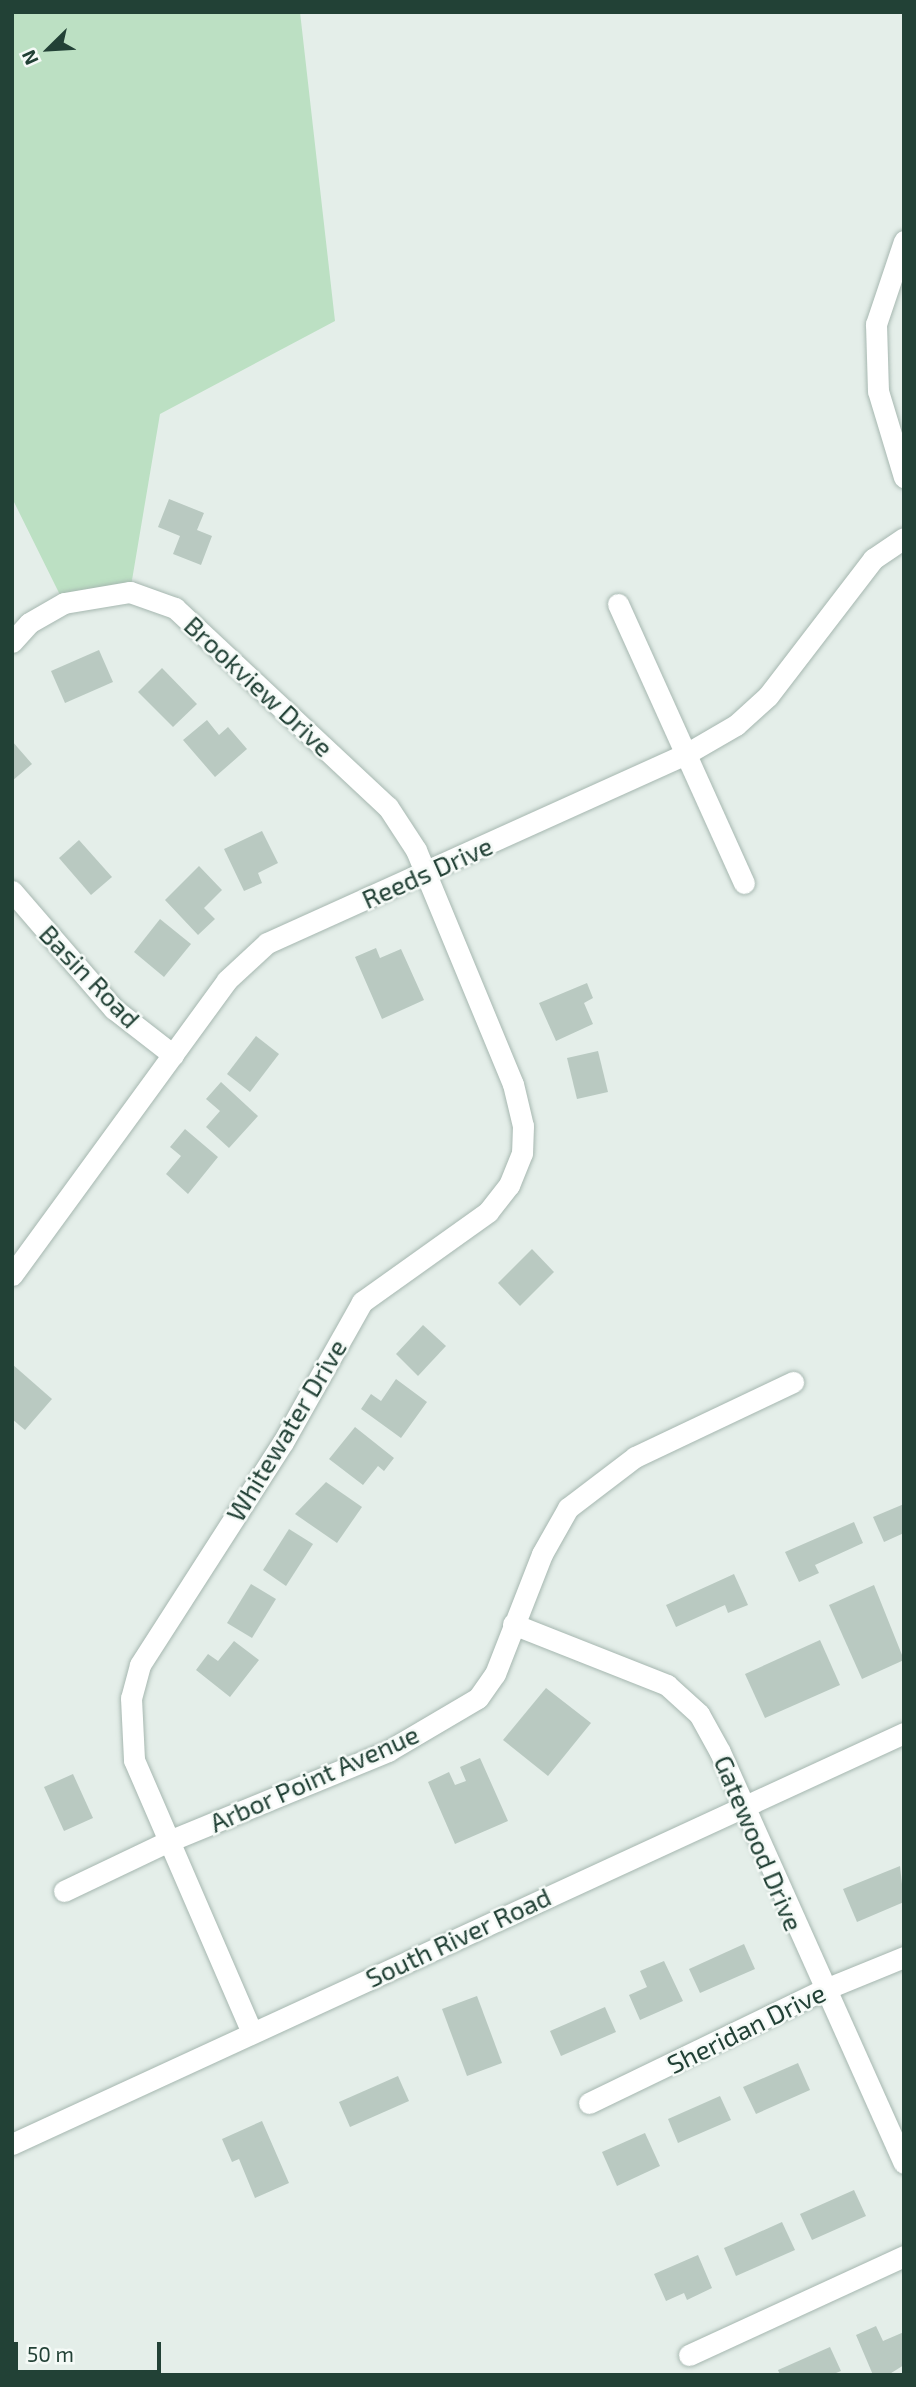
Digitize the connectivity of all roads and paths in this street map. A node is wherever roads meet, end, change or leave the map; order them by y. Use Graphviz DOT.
graph roads {
  1 [pos="904,241"];
  2 [pos="904,477"];
  3 [pos="904,538"];
  4 [pos="618,604"];
  5 [pos="12,642"];
  6 [pos="686,754"];
  7 [pos="425,873"];
  8 [pos="744,883"];
  9 [pos="12,891"];
  10 [pos="173,1055"];
  11 [pos="12,1275"];
  12 [pos="793,1382"];
  13 [pos="513,1624"];
  14 [pos="904,1733"];
  15 [pos="741,1805"];
  16 [pos="169,1841"];
  17 [pos="64,1891"];
  18 [pos="904,1957"];
  19 [pos="823,1990"];
  20 [pos="252,2033"];
  21 [pos="590,2103"];
  22 [pos="12,2144"];
  23 [pos="904,2163"];
  24 [pos="904,2256"];
  25 [pos="689,2355"];
  1 -- 2 [label="street"];
  3 -- 6 [label="street, Reeds Drive"];
  4 -- 6 [label="street"];
  5 -- 7 [label="street, Brookview Drive"];
  6 -- 7 [label="street, Reeds Drive"];
  6 -- 8 [label="street"];
  7 -- 10 [label="street, Reeds Drive"];
  7 -- 16 [label="street, Whitewater Drive"];
  9 -- 10 [label="street, Basin Road"];
  10 -- 11 [label="street, Reeds Drive"];
  12 -- 13 [label="street, Arbor Point Avenue"];
  13 -- 15 [label="street, Gatewood Drive"];
  13 -- 16 [label="street, Arbor Point Avenue"];
  14 -- 15 [label="street, South River Road"];
  15 -- 19 [label="street, Gatewood Drive"];
  15 -- 20 [label="street, South River Road"];
  16 -- 17 [label="street, Arbor Point Avenue"];
  16 -- 20 [label="street, Whitewater Drive"];
  18 -- 19 [label="street, Sheridan Drive"];
  19 -- 21 [label="street, Sheridan Drive"];
  19 -- 23 [label="street, Gatewood Drive"];
  20 -- 22 [label="street, South River Road"];
  24 -- 25 [label="street"];
}
